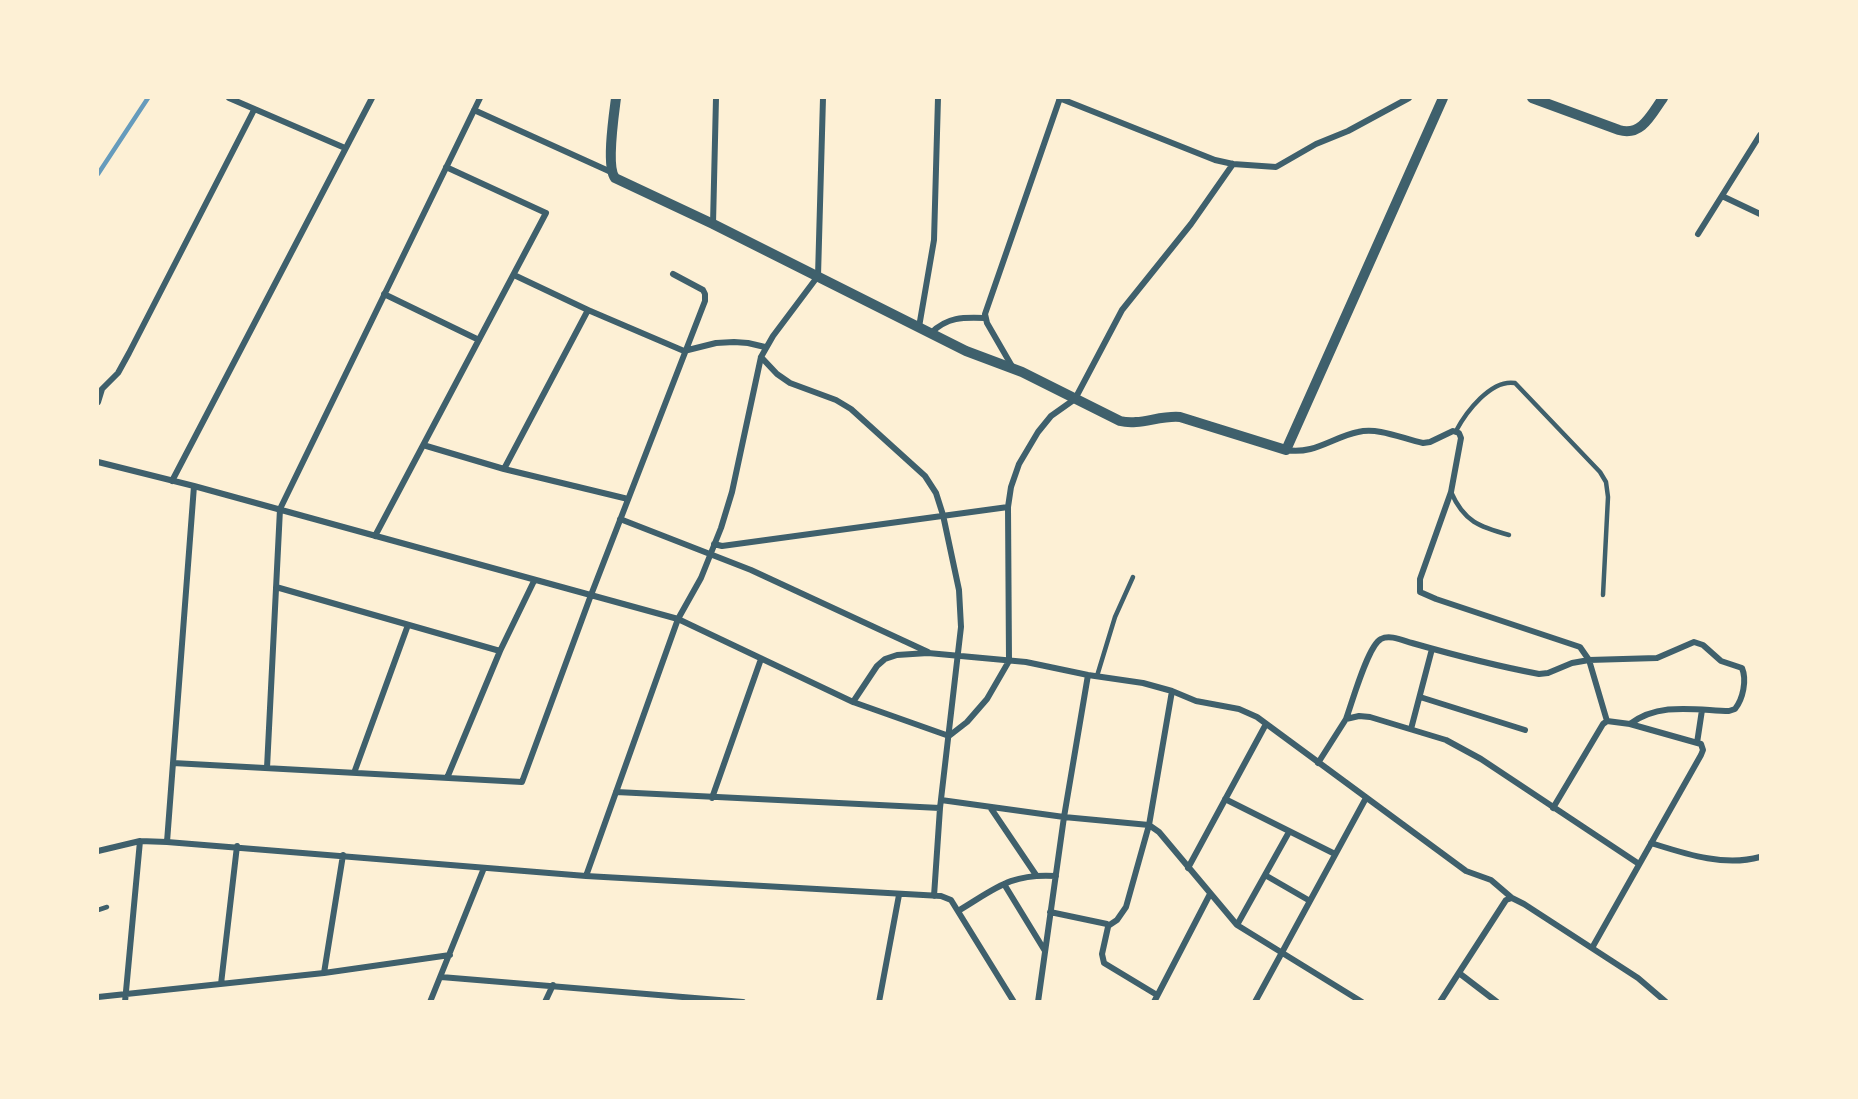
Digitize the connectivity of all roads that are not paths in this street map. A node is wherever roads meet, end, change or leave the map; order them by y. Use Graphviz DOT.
graph roads {
  1 [pos="229,98"];
  2 [pos="372,98"];
  3 [pos="480,98"];
  4 [pos="616,98"];
  5 [pos="716,98"];
  6 [pos="823,98"];
  7 [pos="938,98"];
  8 [pos="1060,98"];
  9 [pos="1409,98"];
  10 [pos="1443,98"];
  11 [pos="1532,98"];
  12 [pos="1663,98"];
  13 [pos="254,110"];
  14 [pos="474,110"];
  15 [pos="1761,135"];
  16 [pos="345,148"];
  17 [pos="1233,164"];
  18 [pos="446,167"];
  19 [pos="611,172"];
  20 [pos="1722,196"];
  21 [pos="1761,214"];
  22 [pos="713,224"];
  23 [pos="1698,234"];
  24 [pos="673,274"];
  25 [pos="514,275"];
  26 [pos="818,276"];
  27 [pos="384,294"];
  28 [pos="588,310"];
  29 [pos="985,318"];
  30 [pos="919,327"];
  31 [pos="931,333"];
  32 [pos="479,340"];
  33 [pos="765,347"];
  34 [pos="684,351"];
  35 [pos="761,357"];
  36 [pos="1012,368"];
  37 [pos="100,388"];
  38 [pos="1075,399"];
  39 [pos="98,402"];
  40 [pos="1456,431"];
  41 [pos="423,445"];
  42 [pos="1286,450"];
  43 [pos="98,462"];
  44 [pos="504,469"];
  45 [pos="172,480"];
  46 [pos="194,486"];
  47 [pos="1451,492"];
  48 [pos="628,499"];
  49 [pos="1008,507"];
  50 [pos="279,509"];
  51 [pos="943,515"];
  52 [pos="620,519"];
  53 [pos="1509,535"];
  54 [pos="375,536"];
  55 [pos="714,544"];
  56 [pos="711,553"];
  57 [pos="1133,577"];
  58 [pos="534,580"];
  59 [pos="276,587"];
  60 [pos="591,595"];
  61 [pos="1604,595"];
  62 [pos="678,619"];
  63 [pos="408,625"];
  64 [pos="1432,649"];
  65 [pos="500,651"];
  66 [pos="928,653"];
  67 [pos="958,656"];
  68 [pos="762,659"];
  69 [pos="1589,660"];
  70 [pos="1009,661"];
  71 [pos="1088,675"];
  72 [pos="1097,676"];
  73 [pos="1172,691"];
  74 [pos="1420,697"];
  75 [pos="853,702"];
  76 [pos="1702,710"];
  77 [pos="1347,719"];
  78 [pos="1607,721"];
  79 [pos="1266,724"];
  80 [pos="1630,724"];
  81 [pos="1411,729"];
  82 [pos="1524,730"];
  83 [pos="949,736"];
  84 [pos="1697,742"];
  85 [pos="174,763"];
  86 [pos="1318,763"];
  87 [pos="267,768"];
  88 [pos="354,773"];
  89 [pos="447,778"];
  90 [pos="616,792"];
  91 [pos="712,798"];
  92 [pos="1366,798"];
  93 [pos="1226,799"];
  94 [pos="941,800"];
  95 [pos="990,807"];
  96 [pos="940,808"];
  97 [pos="1553,808"];
  98 [pos="1064,817"];
  99 [pos="1149,825"];
  100 [pos="1289,831"];
  101 [pos="140,841"];
  102 [pos="167,842"];
  103 [pos="1651,843"];
  104 [pos="237,846"];
  105 [pos="98,851"];
  106 [pos="1335,854"];
  107 [pos="343,855"];
  108 [pos="1761,857"];
  109 [pos="1639,864"];
  110 [pos="484,868"];
  111 [pos="1188,868"];
  112 [pos="1036,875"];
  113 [pos="1265,875"];
  114 [pos="586,876"];
  115 [pos="1056,876"];
  116 [pos="1004,884"];
  117 [pos="1210,894"];
  118 [pos="899,895"];
  119 [pos="934,896"];
  120 [pos="1512,898"];
  121 [pos="1310,900"];
  122 [pos="107,907"];
  123 [pos="98,910"];
  124 [pos="958,911"];
  125 [pos="1050,912"];
  126 [pos="1237,925"];
  127 [pos="1108,926"];
  128 [pos="1592,948"];
  129 [pos="1045,951"];
  130 [pos="1281,954"];
  131 [pos="450,955"];
  132 [pos="324,973"];
  133 [pos="1459,973"];
  134 [pos="441,977"];
  135 [pos="221,984"];
  136 [pos="553,985"];
  137 [pos="126,994"];
  138 [pos="98,997"];
  139 [pos="1155,998"];
  140 [pos="124,1002"];
  141 [pos="430,1002"];
  142 [pos="545,1002"];
  143 [pos="743,1002"];
  144 [pos="879,1002"];
  145 [pos="1014,1002"];
  146 [pos="1038,1002"];
  147 [pos="1255,1002"];
  148 [pos="1362,1002"];
  149 [pos="1440,1002"];
  150 [pos="1497,1002"];
  151 [pos="1666,1002"];
  1 -- 13 [label="street"];
  2 -- 16 [label="street"];
  3 -- 14 [label="street"];
  4 -- 19 [label="street"];
  5 -- 22 [label="street"];
  6 -- 26 [label="street"];
  7 -- 30 [label="street"];
  8 -- 17 [label="street"];
  8 -- 29 [label="street"];
  9 -- 17 [label="street"];
  10 -- 42 [label="street"];
  11 -- 12 [label="street"];
  13 -- 16 [label="street"];
  13 -- 37 [label="street"];
  14 -- 18 [label="street"];
  14 -- 19 [label="street"];
  15 -- 20 [label="street"];
  16 -- 45 [label="street"];
  17 -- 38 [label="street"];
  18 -- 25 [label="street"];
  18 -- 27 [label="street"];
  19 -- 22 [label="street"];
  20 -- 21 [label="street"];
  20 -- 23 [label="street"];
  22 -- 26 [label="street"];
  24 -- 34 [label="street"];
  25 -- 28 [label="street"];
  25 -- 32 [label="street"];
  26 -- 30 [label="street"];
  26 -- 33 [label="street"];
  27 -- 32 [label="street"];
  27 -- 50 [label="street"];
  28 -- 34 [label="street"];
  28 -- 44 [label="street"];
  29 -- 31 [label="street"];
  29 -- 36 [label="street"];
  30 -- 31 [label="street"];
  31 -- 36 [label="street"];
  32 -- 41 [label="street"];
  33 -- 34 [label="street"];
  33 -- 35 [label="street"];
  34 -- 48 [label="street"];
  35 -- 51 [label="street"];
  35 -- 55 [label="street"];
  36 -- 38 [label="street"];
  37 -- 39 [label="street"];
  38 -- 42 [label="street"];
  38 -- 49 [label="street"];
  40 -- 42 [label="street"];
  40 -- 47 [label="street"];
  40 -- 61 [label="lane"];
  41 -- 44 [label="street"];
  41 -- 54 [label="street"];
  43 -- 45 [label="street"];
  44 -- 48 [label="street"];
  45 -- 46 [label="street"];
  46 -- 50 [label="street"];
  46 -- 85 [label="street"];
  47 -- 53 [label="lane"];
  47 -- 69 [label="street"];
  48 -- 52 [label="street"];
  49 -- 51 [label="street"];
  49 -- 70 [label="street"];
  50 -- 54 [label="street"];
  50 -- 59 [label="street"];
  51 -- 55 [label="street"];
  51 -- 67 [label="street"];
  52 -- 56 [label="street"];
  52 -- 60 [label="street"];
  54 -- 58 [label="street"];
  55 -- 56 [label="street"];
  56 -- 62 [label="street"];
  56 -- 66 [label="street"];
  57 -- 72 [label="lane"];
  58 -- 60 [label="street"];
  58 -- 65 [label="street"];
  59 -- 63 [label="street"];
  59 -- 87 [label="street"];
  60 -- 62 [label="street"];
  60 -- 89 [label="street"];
  62 -- 68 [label="street"];
  62 -- 90 [label="street"];
  63 -- 65 [label="street"];
  63 -- 88 [label="street"];
  64 -- 69 [label="street"];
  64 -- 74 [label="street"];
  64 -- 77 [label="street"];
  65 -- 89 [label="street"];
  66 -- 67 [label="street"];
  66 -- 75 [label="street"];
  67 -- 70 [label="street"];
  67 -- 83 [label="street"];
  68 -- 75 [label="street"];
  68 -- 91 [label="street"];
  69 -- 76 [label="street"];
  69 -- 78 [label="street"];
  70 -- 71 [label="street"];
  70 -- 83 [label="street"];
  71 -- 72 [label="street"];
  71 -- 98 [label="street"];
  72 -- 73 [label="street"];
  73 -- 79 [label="street"];
  73 -- 99 [label="street"];
  74 -- 81 [label="street"];
  74 -- 82 [label="street"];
  75 -- 83 [label="street"];
  76 -- 80 [label="street"];
  76 -- 84 [label="street"];
  77 -- 81 [label="street"];
  77 -- 86 [label="street"];
  78 -- 80 [label="street"];
  78 -- 97 [label="street"];
  79 -- 86 [label="street"];
  79 -- 93 [label="street"];
  80 -- 84 [label="street"];
  81 -- 97 [label="street"];
  83 -- 94 [label="street"];
  84 -- 103 [label="street"];
  85 -- 87 [label="street"];
  85 -- 102 [label="street"];
  86 -- 92 [label="street"];
  87 -- 88 [label="street"];
  88 -- 89 [label="street"];
  90 -- 91 [label="street"];
  90 -- 114 [label="street"];
  91 -- 96 [label="street"];
  92 -- 106 [label="street"];
  92 -- 120 [label="street"];
  93 -- 100 [label="street"];
  93 -- 111 [label="street"];
  94 -- 95 [label="street"];
  94 -- 96 [label="street"];
  95 -- 98 [label="street"];
  95 -- 112 [label="street"];
  96 -- 119 [label="street"];
  97 -- 109 [label="street"];
  98 -- 99 [label="street"];
  98 -- 115 [label="street"];
  99 -- 111 [label="street"];
  99 -- 127 [label="street"];
  100 -- 106 [label="street"];
  100 -- 113 [label="street"];
  101 -- 102 [label="street"];
  101 -- 105 [label="street"];
  101 -- 137 [label="street"];
  102 -- 104 [label="street"];
  103 -- 108 [label="street"];
  103 -- 109 [label="street"];
  104 -- 107 [label="street"];
  104 -- 135 [label="street"];
  106 -- 121 [label="street"];
  107 -- 110 [label="street"];
  107 -- 132 [label="street"];
  109 -- 128 [label="street"];
  110 -- 114 [label="street"];
  110 -- 131 [label="street"];
  111 -- 117 [label="street"];
  112 -- 115 [label="street"];
  112 -- 116 [label="street"];
  113 -- 121 [label="street"];
  113 -- 126 [label="street"];
  114 -- 118 [label="street"];
  115 -- 125 [label="street"];
  116 -- 124 [label="street"];
  116 -- 129 [label="street"];
  117 -- 126 [label="street"];
  117 -- 139 [label="street"];
  118 -- 119 [label="street"];
  118 -- 144 [label="street"];
  119 -- 124 [label="street"];
  120 -- 128 [label="street"];
  120 -- 133 [label="street"];
  121 -- 130 [label="street"];
  122 -- 123 [label="lane"];
  124 -- 145 [label="street"];
  125 -- 127 [label="street"];
  125 -- 129 [label="street"];
  126 -- 130 [label="street"];
  127 -- 139 [label="street"];
  128 -- 151 [label="street"];
  129 -- 146 [label="street"];
  130 -- 147 [label="street"];
  130 -- 148 [label="street"];
  131 -- 132 [label="street"];
  131 -- 134 [label="street"];
  132 -- 135 [label="street"];
  133 -- 149 [label="street"];
  133 -- 150 [label="street"];
  134 -- 136 [label="street"];
  134 -- 141 [label="street"];
  135 -- 137 [label="street"];
  136 -- 142 [label="street"];
  136 -- 143 [label="street"];
  137 -- 138 [label="street"];
  137 -- 140 [label="street"];
}
